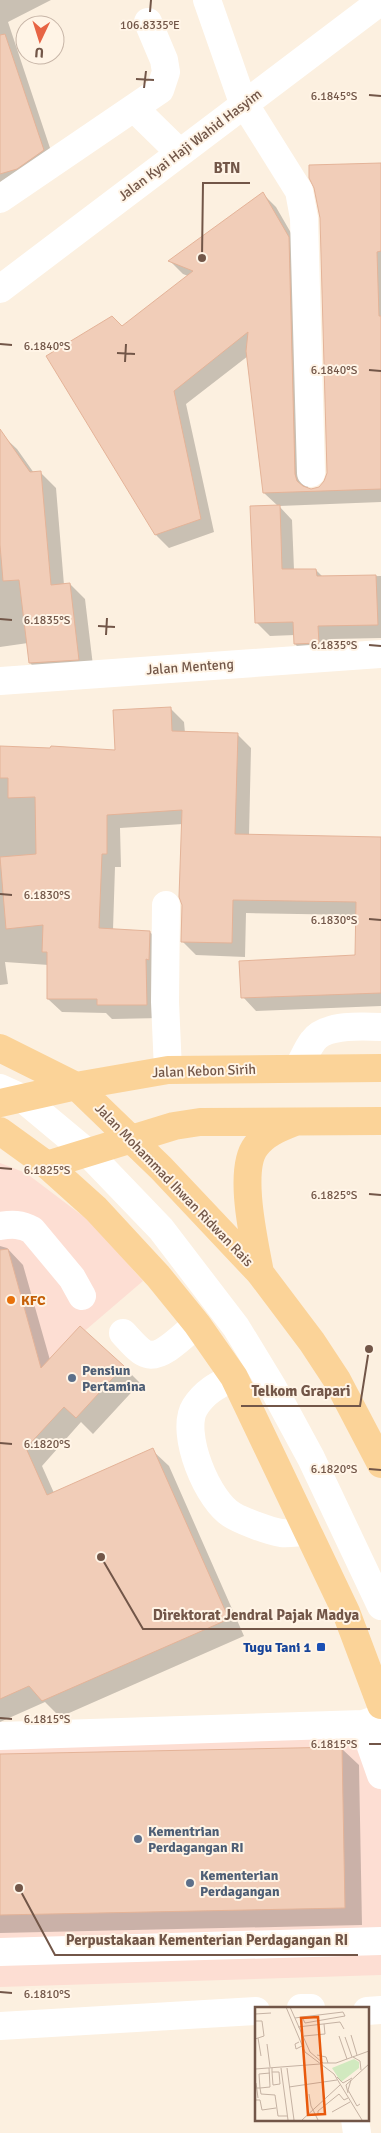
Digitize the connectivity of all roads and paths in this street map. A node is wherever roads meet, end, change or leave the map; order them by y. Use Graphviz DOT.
graph roads {
  1 [pos="207,0"];
  2 [pos="381,1"];
  3 [pos="148,22"];
  4 [pos="245,104"];
  5 [pos="134,108"];
  6 [pos="180,153"];
  7 [pos="0,199"];
  8 [pos="0,289"];
  9 [pos="311,473"];
  10 [pos="381,654"];
  11 [pos="0,681"];
  12 [pos="166,905"];
  13 [pos="381,1028"];
  14 [pos="0,1048"];
  15 [pos="298,1068"];
  16 [pos="381,1068"];
  17 [pos="168,1070"];
  18 [pos="76,1086"];
  19 [pos="7,1096"];
  20 [pos="299,1121"];
  21 [pos="381,1121"];
  22 [pos="0,1131"];
  23 [pos="131,1138"];
  24 [pos="88,1152"];
  25 [pos="47,1165"];
  26 [pos="0,1226"];
  27 [pos="260,1273"];
  28 [pos="82,1296"];
  29 [pos="197,1324"];
  30 [pos="123,1333"];
  31 [pos="234,1377"];
  32 [pos="381,1464"];
  33 [pos="308,1532"];
  34 [pos="381,1606"];
  35 [pos="375,1716"];
  36 [pos="0,1736"];
  37 [pos="381,1775"];
  38 [pos="381,1941"];
  39 [pos="0,1952"];
  40 [pos="381,2010"];
  41 [pos="255,2011"];
  42 [pos="368,2011"];
  43 [pos="0,2026"];
  44 [pos="355,2120"];
  45 [pos="357,2133"];
  1 -- 4 [label="street"];
  2 -- 4 [label="street, Jalan Kyai Haji Wahid Hasyim"];
  3 -- 5 [label="street"];
  4 -- 6 [label="street, Jalan Kyai Haji Wahid Hasyim"];
  4 -- 9 [label="street"];
  5 -- 6 [label="street"];
  5 -- 7 [label="street"];
  6 -- 8 [label="street, Jalan Kyai Haji Wahid Hasyim"];
  10 -- 11 [label="street, Jalan Menteng"];
  12 -- 17 [label="street"];
  13 -- 15 [label="street"];
  14 -- 18 [label="main road, Jalan Mohammad Ihwan Ridwan Rais"];
  15 -- 16 [label="main road, Jalan Kebon Sirih"];
  15 -- 17 [label="main road, Jalan Kebon Sirih"];
  17 -- 18 [label="main road, Jalan Kebon Sirih"];
  18 -- 19 [label="main road, Jalan Kebon Sirih"];
  18 -- 23 [label="main road, Jalan Mohammad Ihwan Ridwan Rais"];
  19 -- 24 [label="street"];
  20 -- 21 [label="main road"];
  20 -- 23 [label="main road"];
  20 -- 27 [label="main road"];
  22 -- 25 [label="main road"];
  23 -- 24 [label="main road"];
  23 -- 27 [label="main road, Jalan Mohammad Ihwan Ridwan Rais"];
  24 -- 25 [label="main road"];
  24 -- 34 [label="street"];
  25 -- 29 [label="main road"];
  26 -- 28 [label="street"];
  27 -- 32 [label="main road, Jalan Mohammad Ihwan Ridwan Rais"];
  29 -- 30 [label="street"];
  29 -- 31 [label="main road"];
  31 -- 33 [label="main road"];
  31 -- 33 [label="street"];
  33 -- 35 [label="main road"];
  35 -- 36 [label="street"];
  35 -- 37 [label="street"];
  38 -- 39 [label="street"];
  40 -- 42 [label="street"];
  41 -- 43 [label="street"];
  44 -- 45 [label="street"];
}
